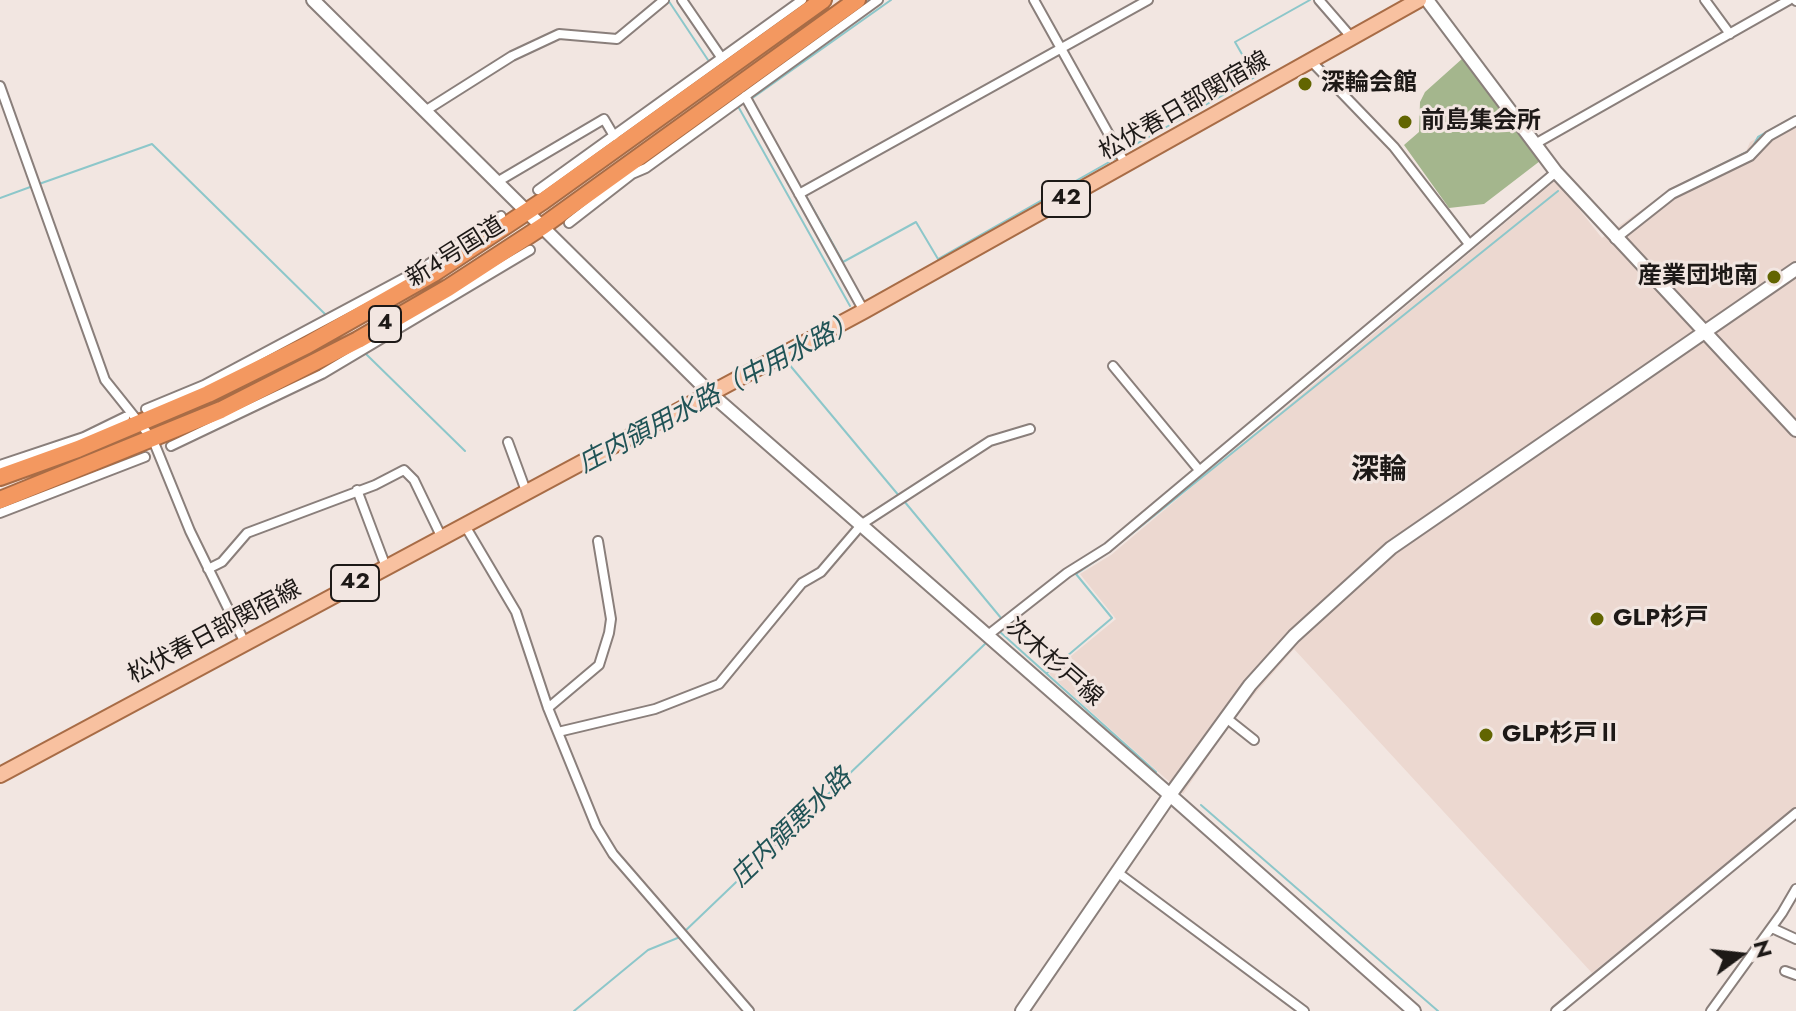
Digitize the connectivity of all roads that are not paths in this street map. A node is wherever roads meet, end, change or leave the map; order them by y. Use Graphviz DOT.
graph roads {
  1 [pos="313,0"];
  2 [pos="664,0"];
  3 [pos="682,0"];
  4 [pos="802,0"];
  5 [pos="823,0"];
  6 [pos="857,0"];
  7 [pos="878,0"];
  8 [pos="1034,0"];
  9 [pos="1148,0"];
  10 [pos="1319,0"];
  11 [pos="1419,0"];
  12 [pos="1427,0"];
  13 [pos="1705,0"];
  14 [pos="1789,0"];
  15 [pos="1730,34"];
  16 [pos="1352,38"];
  17 [pos="1061,49"];
  18 [pos="721,57"];
  19 [pos="1311,61"];
  20 [pos="0,86"];
  21 [pos="745,96"];
  22 [pos="425,111"];
  23 [pos="1796,121"];
  24 [pos="614,136"];
  25 [pos="1535,144"];
  26 [pos="1126,165"];
  27 [pos="1556,172"];
  28 [pos="572,174"];
  29 [pos="618,178"];
  30 [pos="497,182"];
  31 [pos="538,190"];
  32 [pos="799,194"];
  33 [pos="528,212"];
  34 [pos="501,216"];
  35 [pos="569,223"];
  36 [pos="543,226"];
  37 [pos="1615,239"];
  38 [pos="1469,244"];
  39 [pos="530,250"];
  40 [pos="432,268"];
  41 [pos="1796,269"];
  42 [pos="450,292"];
  43 [pos="864,311"];
  44 [pos="1704,332"];
  45 [pos="1113,366"];
  46 [pos="710,393"];
  47 [pos="223,414"];
  48 [pos="144,416"];
  49 [pos="125,417"];
  50 [pos="1030,429"];
  51 [pos="1796,430"];
  52 [pos="153,440"];
  53 [pos="508,442"];
  54 [pos="76,445"];
  55 [pos="171,446"];
  56 [pos="145,457"];
  57 [pos="0,465"];
  58 [pos="1199,470"];
  59 [pos="88,472"];
  60 [pos="0,477"];
  61 [pos="357,490"];
  62 [pos="526,491"];
  63 [pos="0,500"];
  64 [pos="0,513"];
  65 [pos="464,524"];
  66 [pos="862,524"];
  67 [pos="441,536"];
  68 [pos="598,541"];
  69 [pos="386,567"];
  70 [pos="208,569"];
  71 [pos="988,635"];
  72 [pos="244,641"];
  73 [pos="548,708"];
  74 [pos="1225,717"];
  75 [pos="558,732"];
  76 [pos="1254,740"];
  77 [pos="0,775"];
  78 [pos="1170,795"];
  79 [pos="1796,813"];
  80 [pos="1117,872"];
  81 [pos="1796,889"];
  82 [pos="1772,928"];
  83 [pos="1796,939"];
  84 [pos="1785,971"];
  85 [pos="1796,975"];
  86 [pos="749,1011"];
  87 [pos="1022,1011"];
  88 [pos="1304,1011"];
  89 [pos="1414,1011"];
  90 [pos="1556,1011"];
  91 [pos="1711,1011"];
  1 -- 22 [label="street, 次木杉戸線"];
  2 -- 22 [label="street"];
  3 -- 18 [label="street"];
  4 -- 18 [label="street"];
  5 -- 28 [label="highway, 新4号国道 / 4"];
  6 -- 29 [label="highway, 新4号国道 / 4"];
  7 -- 21 [label="street"];
  8 -- 17 [label="street"];
  9 -- 17 [label="street"];
  10 -- 16 [label="street"];
  11 -- 16 [label="main road, 松伏春日部関宿線 / 42"];
  12 -- 25 [label="street"];
  13 -- 15 [label="street"];
  14 -- 15 [label="street"];
  15 -- 25 [label="street"];
  16 -- 19 [label="main road, 松伏春日部関宿線 / 42"];
  17 -- 26 [label="street"];
  17 -- 32 [label="street"];
  18 -- 24 [label="street"];
  19 -- 26 [label="main road, 松伏春日部関宿線 / 42"];
  19 -- 38 [label="street"];
  20 -- 48 [label="street"];
  21 -- 29 [label="street"];
  21 -- 32 [label="street"];
  22 -- 30 [label="street, 次木杉戸線"];
  23 -- 37 [label="street"];
  24 -- 28 [label="street"];
  24 -- 30 [label="street"];
  25 -- 27 [label="street"];
  26 -- 43 [label="main road, 松伏春日部関宿線 / 42"];
  27 -- 37 [label="street"];
  27 -- 38 [label="street"];
  28 -- 31 [label="street"];
  28 -- 33 [label="highway, 新4号国道 / 4"];
  29 -- 35 [label="street"];
  29 -- 36 [label="highway, 新4号国道 / 4"];
  30 -- 33 [label="street, 次木杉戸線"];
  32 -- 43 [label="street"];
  33 -- 36 [label="street, 次木杉戸線"];
  33 -- 40 [label="highway, 新4号国道 / 4"];
  34 -- 40 [label="street"];
  36 -- 42 [label="highway, 新4号国道 / 4"];
  36 -- 46 [label="street, 次木杉戸線"];
  37 -- 44 [label="street"];
  38 -- 58 [label="street"];
  39 -- 42 [label="street"];
  40 -- 48 [label="highway, 新4号国道 / 4"];
  41 -- 44 [label="street"];
  42 -- 47 [label="highway, 新4号国道 / 4"];
  43 -- 46 [label="main road, 松伏春日部関宿線 / 42"];
  44 -- 51 [label="street"];
  44 -- 74 [label="street"];
  45 -- 58 [label="street"];
  46 -- 62 [label="main road, 松伏春日部関宿線 / 42"];
  46 -- 66 [label="street, 次木杉戸線"];
  47 -- 52 [label="highway, 新4号国道 / 4"];
  47 -- 55 [label="street"];
  48 -- 52 [label="street"];
  48 -- 54 [label="highway, 新4号国道 / 4"];
  49 -- 54 [label="street"];
  50 -- 66 [label="street"];
  52 -- 59 [label="highway, 新4号国道 / 4"];
  52 -- 70 [label="street"];
  53 -- 62 [label="street"];
  54 -- 57 [label="street"];
  54 -- 60 [label="highway, 新4号国道 / 4"];
  56 -- 59 [label="street"];
  58 -- 71 [label="street"];
  59 -- 63 [label="highway, 新4号国道 / 4"];
  59 -- 64 [label="street"];
  61 -- 67 [label="street"];
  61 -- 69 [label="street"];
  61 -- 70 [label="street"];
  62 -- 65 [label="main road, 松伏春日部関宿線 / 42"];
  65 -- 67 [label="main road, 松伏春日部関宿線 / 42"];
  65 -- 73 [label="street"];
  66 -- 71 [label="street, 次木杉戸線"];
  66 -- 75 [label="street"];
  67 -- 69 [label="main road, 松伏春日部関宿線 / 42"];
  68 -- 73 [label="street"];
  69 -- 72 [label="main road, 松伏春日部関宿線 / 42"];
  70 -- 72 [label="street"];
  71 -- 78 [label="street, 次木杉戸線"];
  72 -- 77 [label="main road, 松伏春日部関宿線 / 42"];
  73 -- 75 [label="street"];
  74 -- 76 [label="street"];
  74 -- 78 [label="street"];
  75 -- 86 [label="street"];
  78 -- 80 [label="street"];
  78 -- 89 [label="street, 次木杉戸線"];
  79 -- 90 [label="street"];
  80 -- 87 [label="street"];
  80 -- 88 [label="street"];
  81 -- 82 [label="street"];
  82 -- 83 [label="street"];
  82 -- 91 [label="street"];
  84 -- 85 [label="street"];
}
